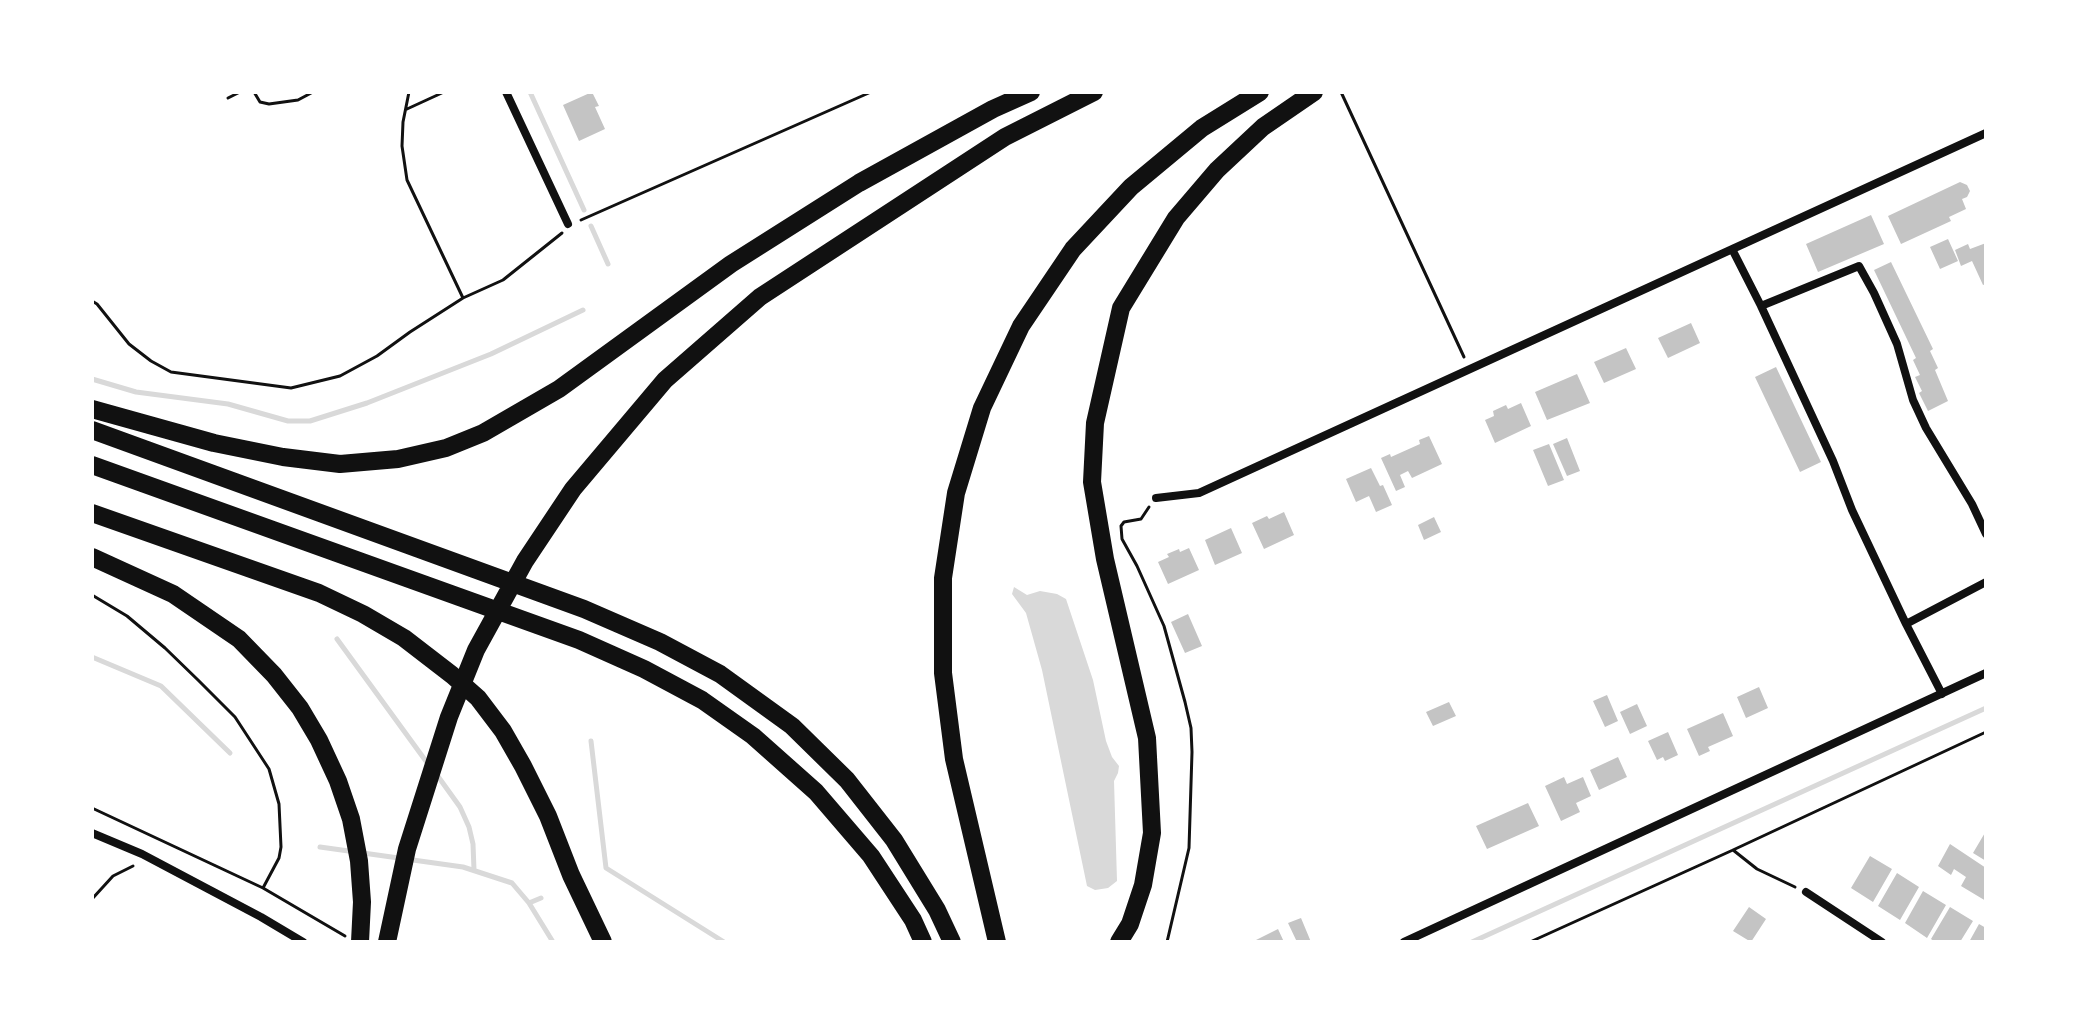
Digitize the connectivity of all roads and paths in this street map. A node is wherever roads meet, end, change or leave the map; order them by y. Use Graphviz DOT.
graph roads {
  1 [pos="240,92"];
  2 [pos="254,92"];
  3 [pos="313,92"];
  4 [pos="409,92"];
  5 [pos="444,92"];
  6 [pos="506,92"];
  7 [pos="871,92"];
  8 [pos="1031,92"];
  9 [pos="1094,92"];
  10 [pos="1260,92"];
  11 [pos="1314,92"];
  12 [pos="1341,92"];
  13 [pos="228,98"];
  14 [pos="406,109"];
  15 [pos="1986,133"];
  16 [pos="568,224"];
  17 [pos="1732,249"];
  18 [pos="463,298"];
  19 [pos="92,301"];
  20 [pos="1761,306"];
  21 [pos="1470,369"];
  22 [pos="92,409"];
  23 [pos="92,430"];
  24 [pos="92,465"];
  25 [pos="1156,498"];
  26 [pos="92,513"];
  27 [pos="1986,534"];
  28 [pos="92,557"];
  29 [pos="1986,582"];
  30 [pos="92,595"];
  31 [pos="1906,624"];
  32 [pos="1986,673"];
  33 [pos="1942,694"];
  34 [pos="1986,732"];
  35 [pos="92,808"];
  36 [pos="92,833"];
  37 [pos="1733,850"];
  38 [pos="133,866"];
  39 [pos="263,888"];
  40 [pos="1806,892"];
  41 [pos="92,899"];
  42 [pos="303,942"];
  43 [pos="358,942"];
  44 [pos="387,942"];
  45 [pos="603,942"];
  46 [pos="923,942"];
  47 [pos="952,942"];
  48 [pos="997,942"];
  49 [pos="1119,942"];
  50 [pos="1167,942"];
  51 [pos="1404,942"];
  52 [pos="1530,942"];
  53 [pos="1882,942"];
  1 -- 13 [label="path"];
  2 -- 3 [label="path"];
  4 -- 14 [label="path"];
  5 -- 14 [label="path"];
  6 -- 16 [label="street"];
  7 -- 16 [label="path"];
  8 -- 22 [label="highway"];
  9 -- 44 [label="highway"];
  10 -- 48 [label="highway"];
  11 -- 49 [label="highway"];
  12 -- 21 [label="path"];
  14 -- 18 [label="path"];
  15 -- 17 [label="street"];
  16 -- 18 [label="path"];
  17 -- 20 [label="street"];
  17 -- 21 [label="street"];
  18 -- 19 [label="path"];
  20 -- 27 [label="street"];
  20 -- 31 [label="street"];
  21 -- 25 [label="street"];
  23 -- 47 [label="highway"];
  24 -- 46 [label="highway"];
  25 -- 50 [label="path"];
  26 -- 45 [label="highway"];
  28 -- 43 [label="highway"];
  29 -- 31 [label="street"];
  30 -- 39 [label="path"];
  31 -- 33 [label="street"];
  32 -- 33 [label="street"];
  33 -- 51 [label="street"];
  34 -- 37 [label="path"];
  35 -- 39 [label="path"];
  36 -- 42 [label="street"];
  37 -- 40 [label="path"];
  37 -- 52 [label="path"];
  38 -- 41 [label="path"];
  39 -- 43 [label="path"];
  40 -- 53 [label="street"];
}
